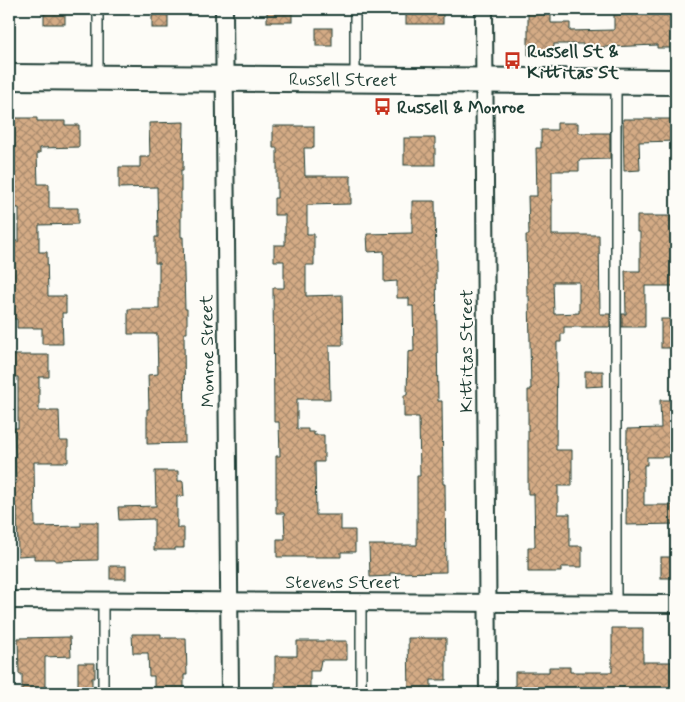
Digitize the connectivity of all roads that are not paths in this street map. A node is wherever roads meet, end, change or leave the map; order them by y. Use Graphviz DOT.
graph roads {
  1 [pos="98,9"];
  2 [pos="224,9"];
  3 [pos="355,9"];
  4 [pos="484,9"];
  5 [pos="9,77"];
  6 [pos="98,78"];
  7 [pos="224,79"];
  8 [pos="355,80"];
  9 [pos="484,81"];
  10 [pos="616,82"];
  11 [pos="676,82"];
  12 [pos="9,600"];
  13 [pos="102,601"];
  14 [pos="230,602"];
  15 [pos="361,602"];
  16 [pos="488,603"];
  17 [pos="616,604"];
  18 [pos="676,604"];
  19 [pos="103,693"];
  20 [pos="230,693"];
  21 [pos="361,693"];
  22 [pos="488,693"];
  1 -- 6 [label="lane"];
  2 -- 7 [label="street, Monroe Street"];
  3 -- 8 [label="lane"];
  4 -- 9 [label="street, Kittitas Street"];
  5 -- 6 [label="main road, Russell Street"];
  6 -- 7 [label="main road, Russell Street"];
  7 -- 8 [label="main road, Russell Street"];
  7 -- 14 [label="street, Monroe Street"];
  8 -- 9 [label="main road, Russell Street"];
  9 -- 10 [label="main road, Russell Street"];
  9 -- 16 [label="street, Kittitas Street"];
  10 -- 11 [label="main road, Russell Street"];
  10 -- 17 [label="lane"];
  12 -- 13 [label="street, Stevens Street"];
  13 -- 14 [label="street, Stevens Street"];
  13 -- 19 [label="lane"];
  14 -- 15 [label="street, Stevens Street"];
  14 -- 20 [label="street, Monroe Street"];
  15 -- 16 [label="street, Stevens Street"];
  15 -- 21 [label="lane"];
  16 -- 17 [label="street, Stevens Street"];
  16 -- 22 [label="street, Kittitas Street"];
  17 -- 18 [label="street, Stevens Street"];
}
